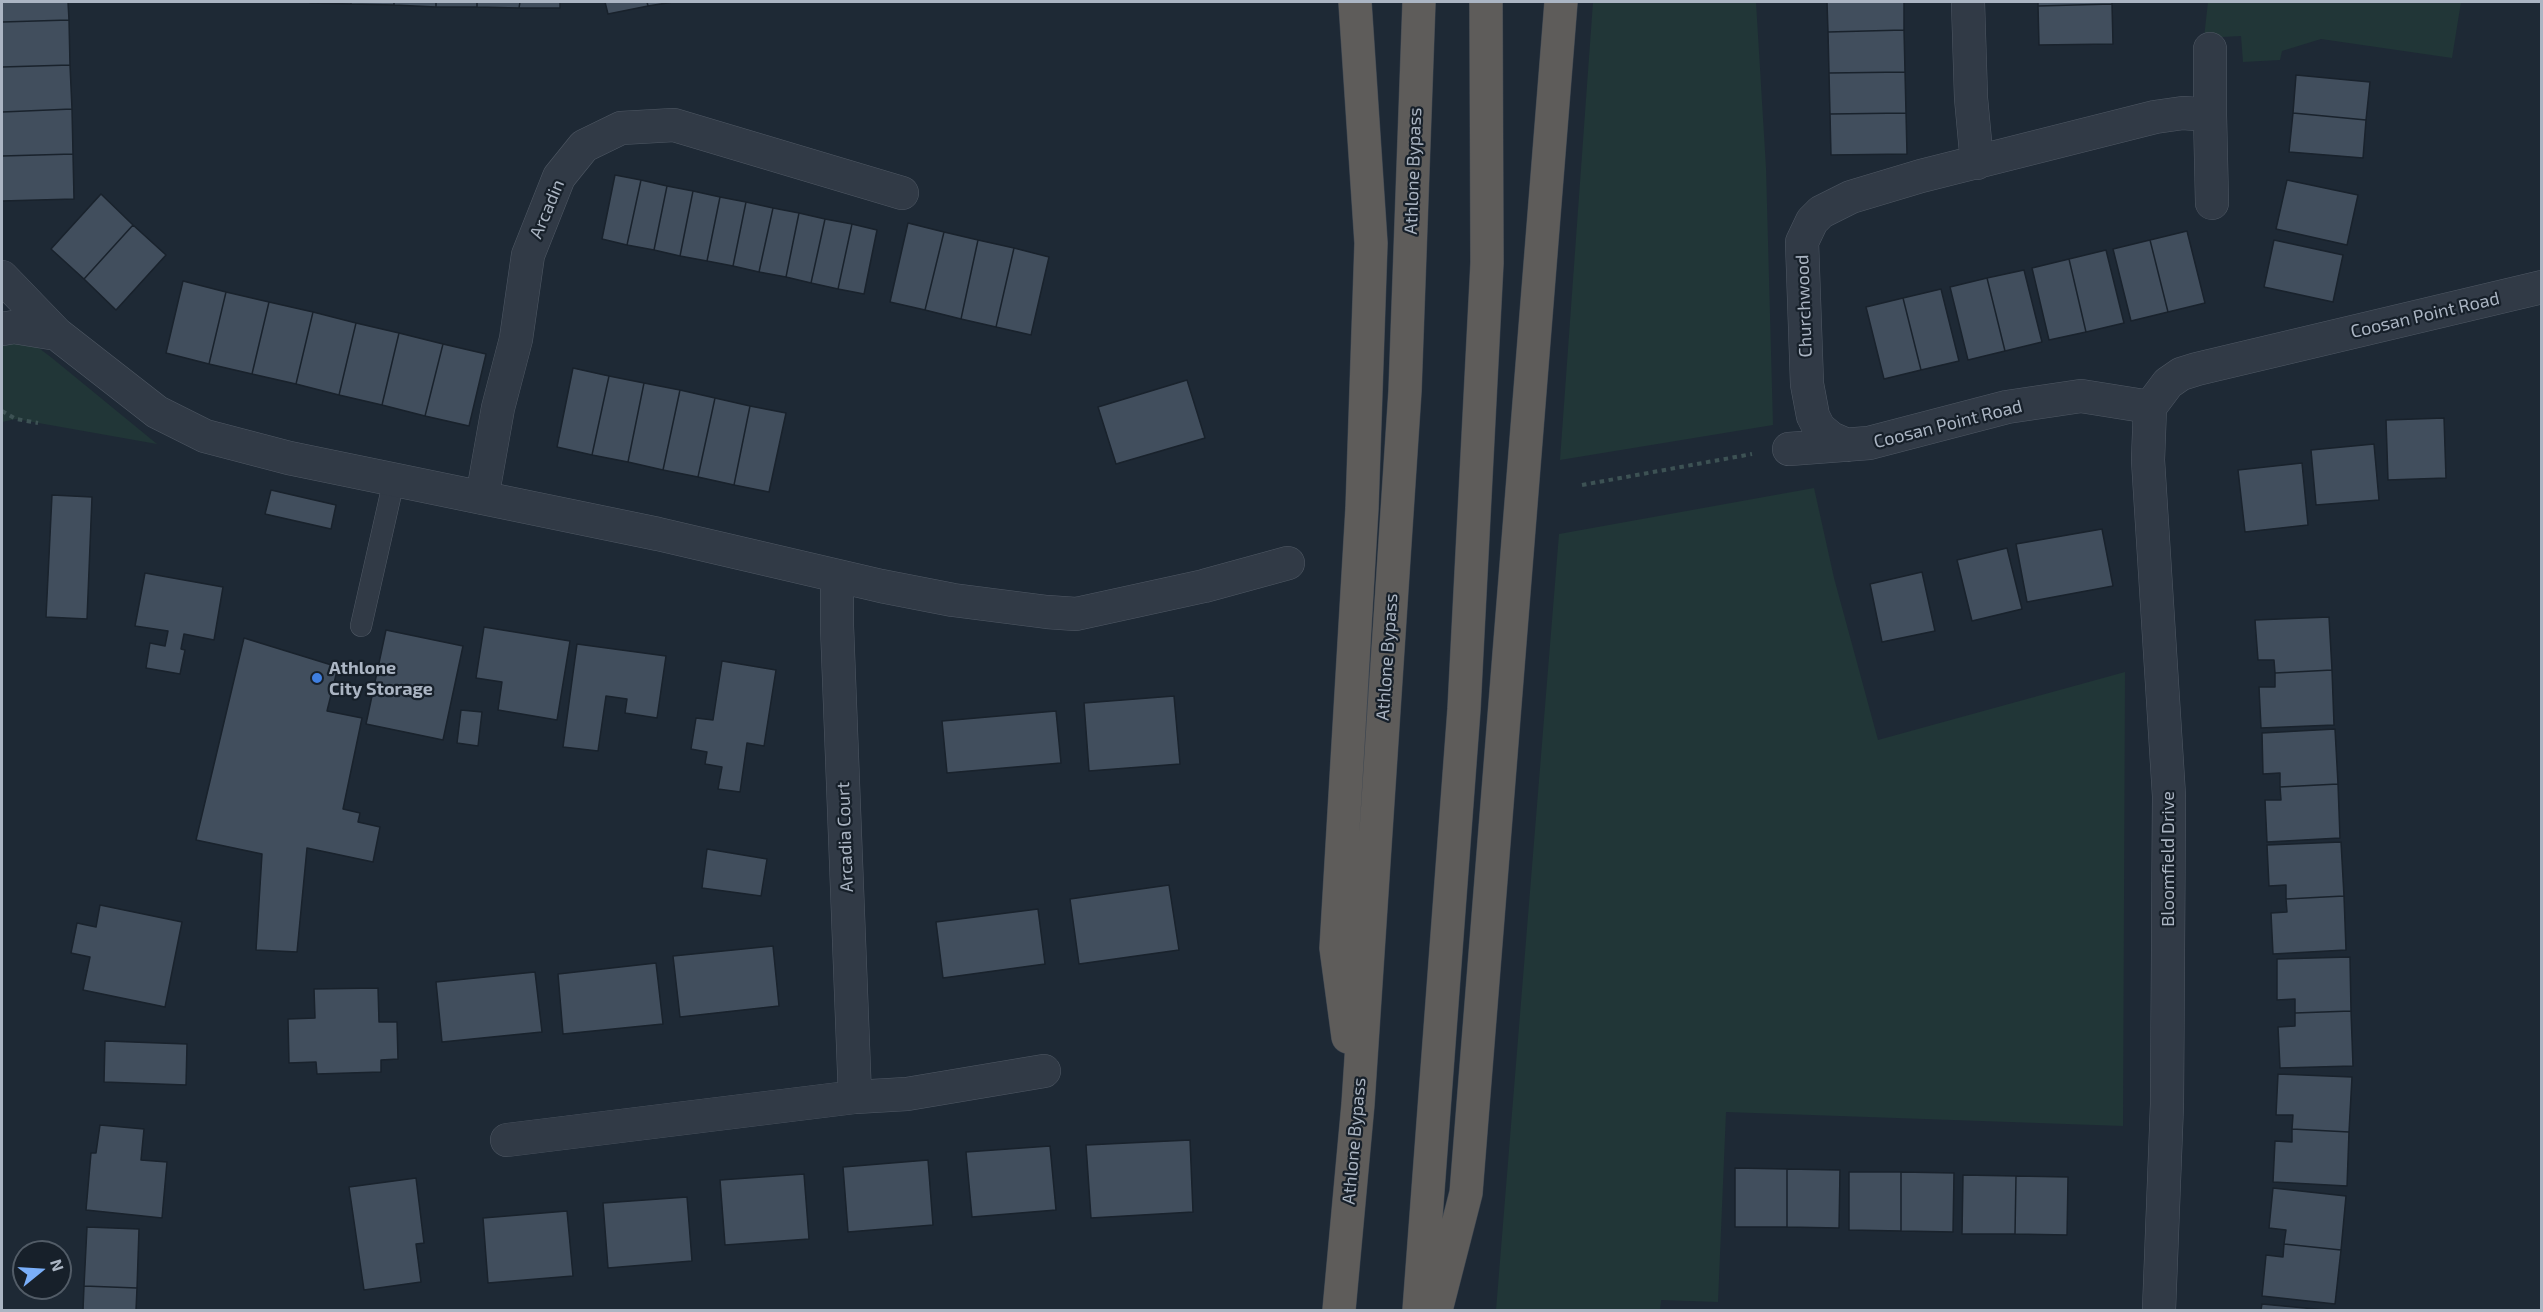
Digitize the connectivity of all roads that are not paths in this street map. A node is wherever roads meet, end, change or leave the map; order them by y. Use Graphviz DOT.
graph roads {
  1 [pos="1355,2"];
  2 [pos="1419,2"];
  3 [pos="1486,2"];
  4 [pos="1561,2"];
  5 [pos="1968,2"];
  6 [pos="2210,49"];
  7 [pos="2210,115"];
  8 [pos="1977,163"];
  9 [pos="902,193"];
  10 [pos="2212,203"];
  11 [pos="2,277"];
  12 [pos="2541,287"];
  13 [pos="2,329"];
  14 [pos="57,334"];
  15 [pos="2150,407"];
  16 [pos="1847,445"];
  17 [pos="1789,448"];
  18 [pos="394,480"];
  19 [pos="482,498"];
  20 [pos="1288,563"];
  21 [pos="837,576"];
  22 [pos="361,626"];
  23 [pos="1044,1071"];
  24 [pos="855,1097"];
  25 [pos="1358,1104"];
  26 [pos="507,1140"];
  27 [pos="1339,1311"];
  28 [pos="1419,1311"];
  29 [pos="1436,1311"];
  30 [pos="2159,1311"];
  1 -- 25 [label="highway"];
  2 -- 25 [label="highway, Athlone Bypass"];
  3 -- 28 [label="highway"];
  4 -- 29 [label="highway"];
  5 -- 8 [label="street"];
  6 -- 7 [label="street"];
  7 -- 8 [label="street, Churchwood"];
  7 -- 10 [label="street"];
  8 -- 16 [label="street, Churchwood"];
  9 -- 19 [label="street, Arcadin"];
  11 -- 14 [label="street"];
  12 -- 15 [label="street, Coosan Point Road"];
  13 -- 14 [label="street"];
  14 -- 18 [label="street"];
  15 -- 16 [label="street, Coosan Point Road"];
  15 -- 30 [label="street, Bloomfield Drive"];
  16 -- 17 [label="street, Coosan Point Road"];
  18 -- 19 [label="street"];
  18 -- 22 [label="lane"];
  19 -- 21 [label="street"];
  20 -- 21 [label="street"];
  21 -- 24 [label="street, Arcadia Court"];
  23 -- 24 [label="street"];
  24 -- 26 [label="street"];
  25 -- 27 [label="highway, Athlone Bypass"];
}
